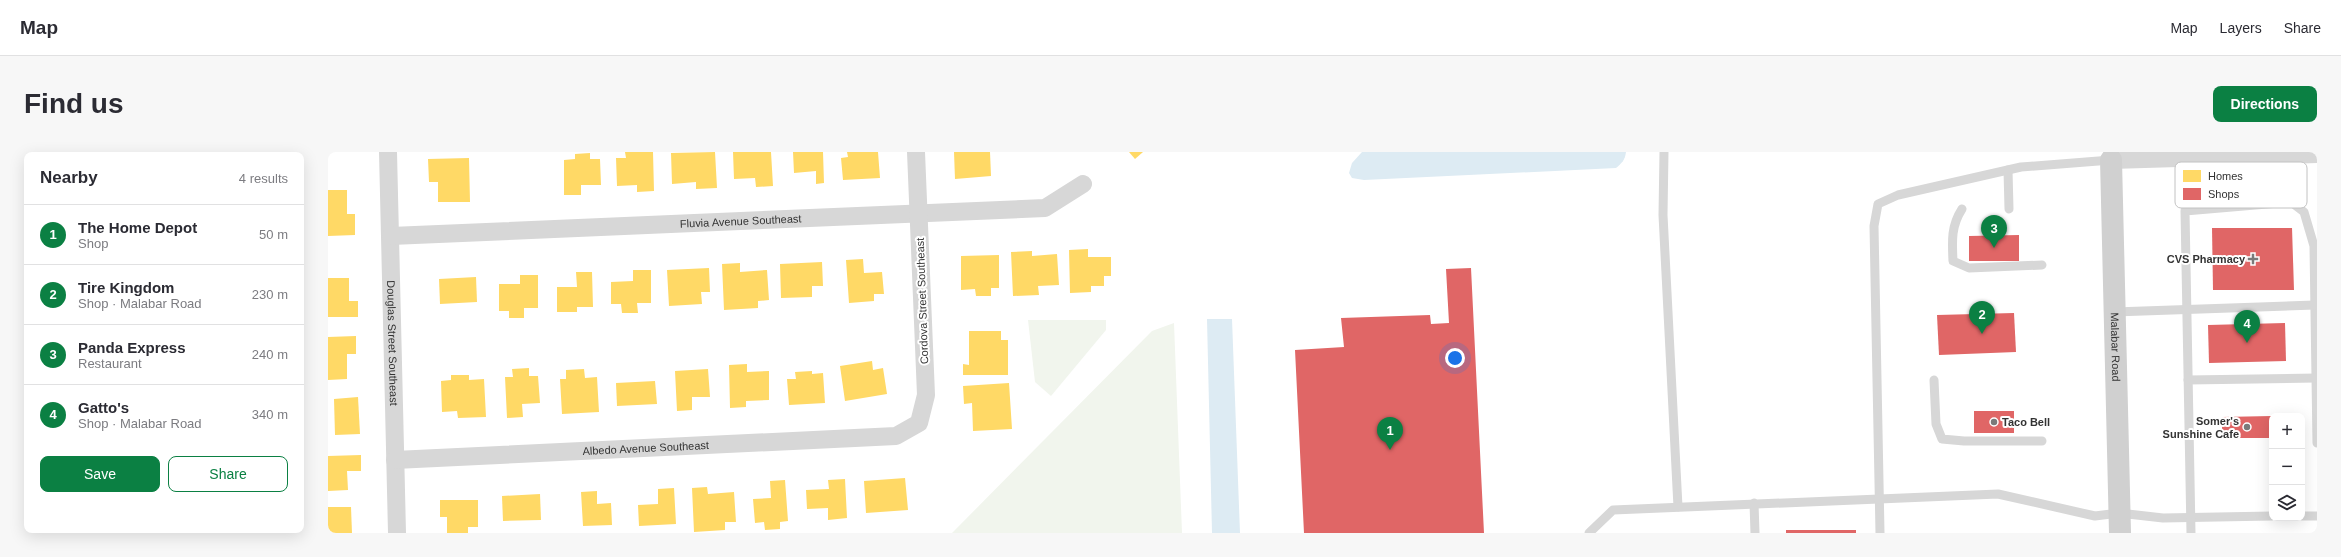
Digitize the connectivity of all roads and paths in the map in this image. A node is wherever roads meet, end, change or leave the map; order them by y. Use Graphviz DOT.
graph roads {
  1 [pos="388,152"];
  2 [pos="916,152"];
  3 [pos="1664,152"];
  4 [pos="2290,154"];
  5 [pos="2317,154"];
  6 [pos="2110,155"];
  7 [pos="2202,155"];
  8 [pos="2290,162"];
  9 [pos="2008,170"];
  10 [pos="1083,184"];
  11 [pos="2220,208"];
  12 [pos="2299,208"];
  13 [pos="1962,209"];
  14 [pos="2009,209"];
  15 [pos="919,214"];
  16 [pos="391,236"];
  17 [pos="2042,265"];
  18 [pos="2315,305"];
  19 [pos="2186,310"];
  20 [pos="2114,312"];
  21 [pos="2316,378"];
  22 [pos="1934,380"];
  23 [pos="2188,380"];
  24 [pos="896,436"];
  25 [pos="2042,441"];
  26 [pos="2317,443"];
  27 [pos="396,460"];
  28 [pos="1880,498"];
  29 [pos="1754,503"];
  30 [pos="1678,507"];
  31 [pos="2269,516"];
  32 [pos="2305,516"];
  33 [pos="2317,516"];
  34 [pos="2191,518"];
  35 [pos="2120,523"];
  36 [pos="397,533"];
  37 [pos="1589,533"];
  38 [pos="1755,533"];
  39 [pos="1880,533"];
  40 [pos="2191,533"];
  1 -- 16 [label="street, Douglas Street Southeast"];
  2 -- 15 [label="street, Cordova Street Southeast"];
  3 -- 30 [label="lane"];
  4 -- 5 [label="street"];
  4 -- 7 [label="street"];
  4 -- 8 [label="lane"];
  6 -- 7 [label="street"];
  6 -- 9 [label="lane"];
  6 -- 20 [label="main road, Malabar Road"];
  9 -- 14 [label="lane"];
  9 -- 28 [label="lane"];
  10 -- 15 [label="street, Fluvia Avenue Southeast"];
  11 -- 19 [label="lane"];
  12 -- 18 [label="lane"];
  13 -- 17 [label="lane"];
  15 -- 16 [label="street, Fluvia Avenue Southeast"];
  15 -- 24 [label="street, Cordova Street Southeast"];
  16 -- 27 [label="street, Douglas Street Southeast"];
  18 -- 19 [label="lane"];
  18 -- 21 [label="lane"];
  19 -- 20 [label="lane"];
  19 -- 23 [label="lane"];
  20 -- 35 [label="main road, Malabar Road"];
  21 -- 23 [label="lane"];
  21 -- 26 [label="lane"];
  22 -- 25 [label="lane"];
  23 -- 34 [label="lane"];
  24 -- 27 [label="street, Albedo Avenue Southeast"];
  27 -- 36 [label="street, Douglas Street Southeast"];
  28 -- 29 [label="lane"];
  28 -- 35 [label="lane"];
  28 -- 39 [label="lane"];
  29 -- 30 [label="lane"];
  29 -- 38 [label="lane"];
  30 -- 37 [label="lane"];
  31 -- 34 [label="lane"];
  32 -- 33 [label="lane"];
  34 -- 35 [label="lane"];
  34 -- 40 [label="lane"];
}
